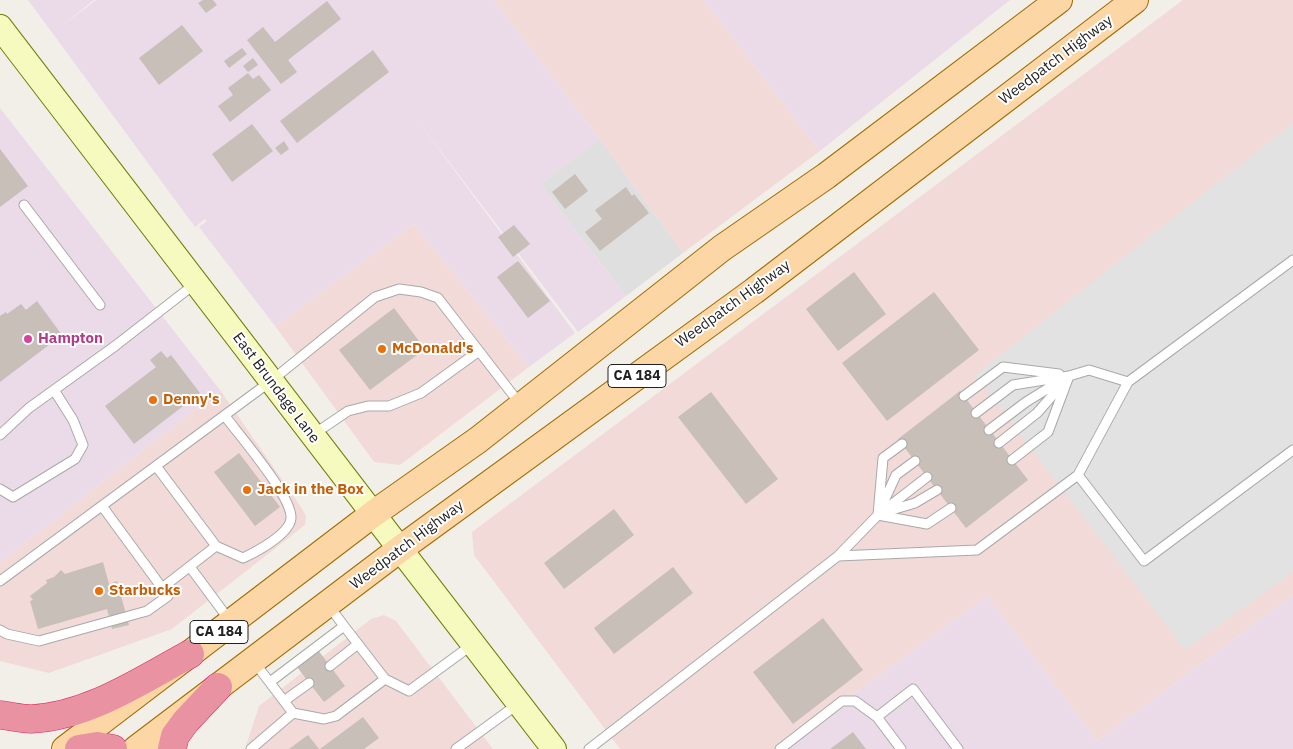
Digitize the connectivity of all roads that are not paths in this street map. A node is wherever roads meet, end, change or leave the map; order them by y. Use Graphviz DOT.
graph roads {
  1 [pos="1059,0"];
  2 [pos="1135,0"];
  3 [pos="0,27"];
  4 [pos="24,205"];
  5 [pos="1293,260"];
  6 [pos="196,283"];
  7 [pos="100,305"];
  8 [pos="479,350"];
  9 [pos="1069,376"];
  10 [pos="271,381"];
  11 [pos="1128,382"];
  12 [pos="54,390"];
  13 [pos="964,396"];
  14 [pos="521,406"];
  15 [pos="976,413"];
  16 [pos="225,416"];
  17 [pos="989,430"];
  18 [pos="0,435"];
  19 [pos="312,435"];
  20 [pos="999,443"];
  21 [pos="902,444"];
  22 [pos="1293,450"];
  23 [pos="1012,460"];
  24 [pos="915,461"];
  25 [pos="156,466"];
  26 [pos="1078,475"];
  27 [pos="927,477"];
  28 [pos="0,489"];
  29 [pos="937,490"];
  30 [pos="102,506"];
  31 [pos="951,508"];
  32 [pos="373,514"];
  33 [pos="878,515"];
  34 [pos="216,546"];
  35 [pos="400,550"];
  36 [pos="838,556"];
  37 [pos="190,567"];
  38 [pos="0,581"];
  39 [pos="162,588"];
  40 [pos="328,604"];
  41 [pos="232,623"];
  42 [pos="344,626"];
  43 [pos="0,630"];
  44 [pos="358,644"];
  45 [pos="473,644"];
  46 [pos="190,654"];
  47 [pos="253,661"];
  48 [pos="330,666"];
  49 [pos="385,679"];
  50 [pos="270,682"];
  51 [pos="309,683"];
  52 [pos="218,687"];
  53 [pos="284,702"];
  54 [pos="519,703"];
  55 [pos="293,713"];
  56 [pos="0,715"];
  57 [pos="877,716"];
  58 [pos="65,749"];
  59 [pos="79,749"];
  60 [pos="113,749"];
  61 [pos="136,749"];
  62 [pos="172,749"];
  63 [pos="251,749"];
  64 [pos="456,749"];
  65 [pos="554,749"];
  66 [pos="589,749"];
  67 [pos="780,749"];
  68 [pos="901,749"];
  69 [pos="958,749"];
  1 -- 14 [label="main road, CA 184"];
  2 -- 35 [label="main road, Weedpatch Highway / CA 184"];
  3 -- 6 [label="main road, East Brundage Lane"];
  4 -- 7 [label="lane"];
  5 -- 11 [label="lane"];
  6 -- 10 [label="main road, East Brundage Lane"];
  6 -- 12 [label="lane"];
  8 -- 10 [label="lane"];
  8 -- 14 [label="lane"];
  8 -- 19 [label="lane"];
  9 -- 11 [label="lane"];
  9 -- 13 [label="lane"];
  9 -- 15 [label="lane"];
  9 -- 17 [label="lane"];
  9 -- 20 [label="lane"];
  9 -- 23 [label="lane"];
  10 -- 16 [label="lane"];
  10 -- 19 [label="main road, East Brundage Lane"];
  11 -- 26 [label="lane"];
  12 -- 18 [label="lane"];
  12 -- 28 [label="lane"];
  14 -- 32 [label="main road, CA 184"];
  16 -- 25 [label="lane"];
  16 -- 34 [label="lane"];
  19 -- 32 [label="main road, East Brundage Lane"];
  21 -- 33 [label="lane"];
  22 -- 26 [label="lane"];
  24 -- 33 [label="lane"];
  25 -- 30 [label="lane"];
  25 -- 34 [label="lane"];
  26 -- 36 [label="lane"];
  27 -- 33 [label="lane"];
  29 -- 33 [label="lane"];
  30 -- 38 [label="lane"];
  30 -- 39 [label="lane"];
  31 -- 33 [label="lane"];
  32 -- 35 [label="main road, East Brundage Lane"];
  32 -- 41 [label="main road, CA 184"];
  33 -- 36 [label="lane"];
  34 -- 37 [label="lane"];
  35 -- 40 [label="main road, Weedpatch Highway / CA 184"];
  35 -- 45 [label="main road, East Brundage Lane"];
  36 -- 66 [label="lane"];
  37 -- 39 [label="lane"];
  37 -- 41 [label="lane"];
  39 -- 43 [label="lane"];
  40 -- 42 [label="lane"];
  40 -- 47 [label="main road, Weedpatch Highway / CA 184"];
  41 -- 46 [label="main road, CA 184"];
  42 -- 44 [label="lane"];
  42 -- 50 [label="lane"];
  44 -- 48 [label="lane"];
  44 -- 49 [label="lane"];
  45 -- 49 [label="lane"];
  45 -- 54 [label="main road, East Brundage Lane"];
  46 -- 56 [label="highway"];
  46 -- 58 [label="main road, CA 184"];
  47 -- 50 [label="lane"];
  47 -- 52 [label="main road, Weedpatch Highway / CA 184"];
  49 -- 55 [label="lane"];
  50 -- 53 [label="lane"];
  51 -- 53 [label="lane"];
  52 -- 61 [label="main road, Weedpatch Highway / CA 184"];
  52 -- 62 [label="highway"];
  53 -- 55 [label="lane"];
  54 -- 64 [label="lane"];
  54 -- 65 [label="main road, East Brundage Lane"];
  55 -- 63 [label="lane"];
  57 -- 67 [label="lane"];
  57 -- 68 [label="lane"];
  57 -- 69 [label="lane"];
  59 -- 60 [label="highway"];
}
